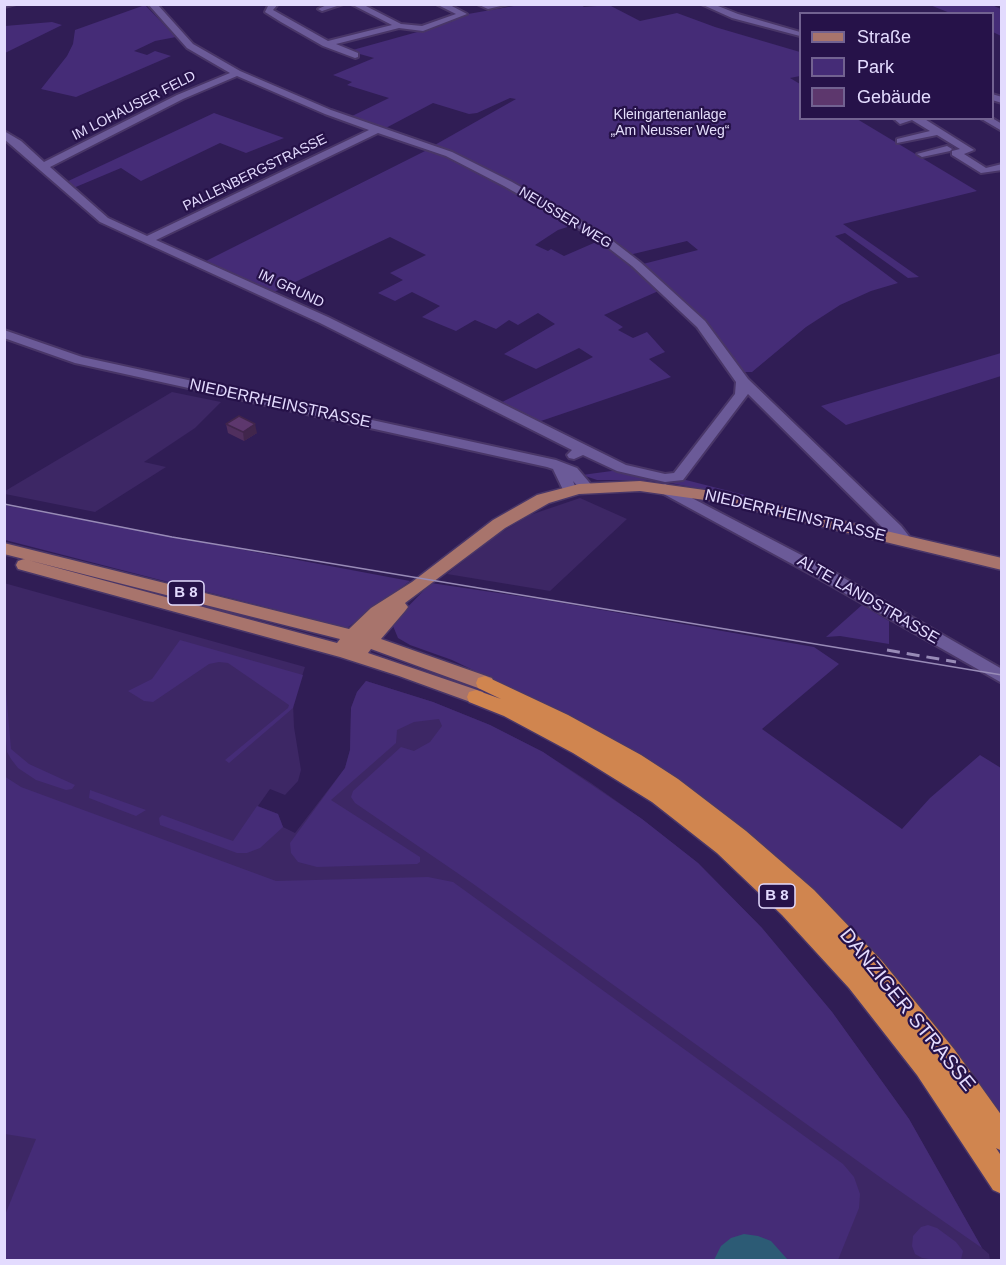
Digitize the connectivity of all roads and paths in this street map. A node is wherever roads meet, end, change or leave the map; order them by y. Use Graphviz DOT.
graph roads {
  1 [pos="12,4"];
  2 [pos="152,4"];
  3 [pos="274,4"];
  4 [pos="339,4"];
  5 [pos="356,4"];
  6 [pos="440,4"];
  7 [pos="481,4"];
  8 [pos="505,4"];
  9 [pos="4,5"];
  10 [pos="709,5"];
  11 [pos="322,9"];
  12 [pos="399,26"];
  13 [pos="799,33"];
  14 [pos="326,44"];
  15 [pos="355,55"];
  16 [pos="237,73"];
  17 [pos="916,120"];
  18 [pos="988,120"];
  19 [pos="1002,128"];
  20 [pos="376,130"];
  21 [pos="938,132"];
  22 [pos="4,134"];
  23 [pos="900,141"];
  24 [pos="954,149"];
  25 [pos="922,154"];
  26 [pos="45,166"];
  27 [pos="1002,166"];
  28 [pos="147,240"];
  29 [pos="4,334"];
  30 [pos="743,382"];
  31 [pos="582,449"];
  32 [pos="559,466"];
  33 [pos="587,488"];
  34 [pos="665,489"];
  35 [pos="570,491"];
  36 [pos="691,493"];
  37 [pos="735,500"];
  38 [pos="728,520"];
  39 [pos="904,540"];
  40 [pos="4,548"];
  41 [pos="4,561"];
  42 [pos="1002,564"];
  43 [pos="418,586"];
  44 [pos="393,613"];
  45 [pos="354,646"];
  46 [pos="408,654"];
  47 [pos="1002,677"];
  48 [pos="480,690"];
  49 [pos="1002,1138"];
  50 [pos="1002,1181"];
  1 -- 9 [label="street"];
  2 -- 16 [label="street, NEUSSER WEG"];
  3 -- 14 [label="street"];
  4 -- 11 [label="street"];
  5 -- 12 [label="street"];
  6 -- 12 [label="street"];
  7 -- 8 [label="street"];
  10 -- 13 [label="street"];
  12 -- 14 [label="street"];
  14 -- 15 [label="street"];
  16 -- 20 [label="street, NEUSSER WEG"];
  16 -- 26 [label="street, IM LOHAUSER FELD"];
  17 -- 21 [label="street"];
  18 -- 19 [label="street"];
  20 -- 28 [label="street, PALLENBERGSTRASSE"];
  20 -- 30 [label="street, NEUSSER WEG"];
  21 -- 23 [label="street"];
  21 -- 24 [label="street"];
  22 -- 26 [label="street, IM GRUND"];
  24 -- 25 [label="street"];
  24 -- 27 [label="street"];
  26 -- 28 [label="street, IM GRUND"];
  28 -- 31 [label="street, IM GRUND"];
  29 -- 32 [label="street, NIEDERRHEINSTRASSE"];
  30 -- 31 [label="street"];
  30 -- 39 [label="street, NEUSSER WEG"];
  31 -- 32 [label="street"];
  32 -- 33 [label="street, NIEDERRHEINSTRASSE"];
  32 -- 35 [label="street"];
  33 -- 34 [label="main road, NIEDERRHEINSTRASSE"];
  33 -- 35 [label="main road, NIEDERRHEINSTRASSE"];
  34 -- 36 [label="main road, NIEDERRHEINSTRASSE"];
  34 -- 38 [label="street, ALTE LANDSTRASSE"];
  35 -- 43 [label="main road"];
  36 -- 37 [label="main road, NIEDERRHEINSTRASSE"];
  36 -- 38 [label="street, ALTE LANDSTRASSE"];
  37 -- 38 [label="street"];
  37 -- 39 [label="main road, NIEDERRHEINSTRASSE"];
  38 -- 47 [label="street, ALTE LANDSTRASSE"];
  39 -- 42 [label="main road, NIEDERRHEINSTRASSE"];
  40 -- 45 [label="main road, DANZIGER STRASSE / B 8"];
  41 -- 45 [label="main road, DANZIGER STRASSE / B 8"];
  43 -- 44 [label="main road"];
  43 -- 45 [label="main road"];
  44 -- 45 [label="main road"];
  44 -- 46 [label="main road"];
  45 -- 46 [label="main road, DANZIGER STRASSE / B 8"];
  45 -- 48 [label="main road, DANZIGER STRASSE / B 8"];
  46 -- 48 [label="main road, DANZIGER STRASSE / B 8"];
  48 -- 49 [label="highway, DANZIGER STRASSE / B 8"];
  48 -- 50 [label="highway, DANZIGER STRASSE / B 8"];
}
